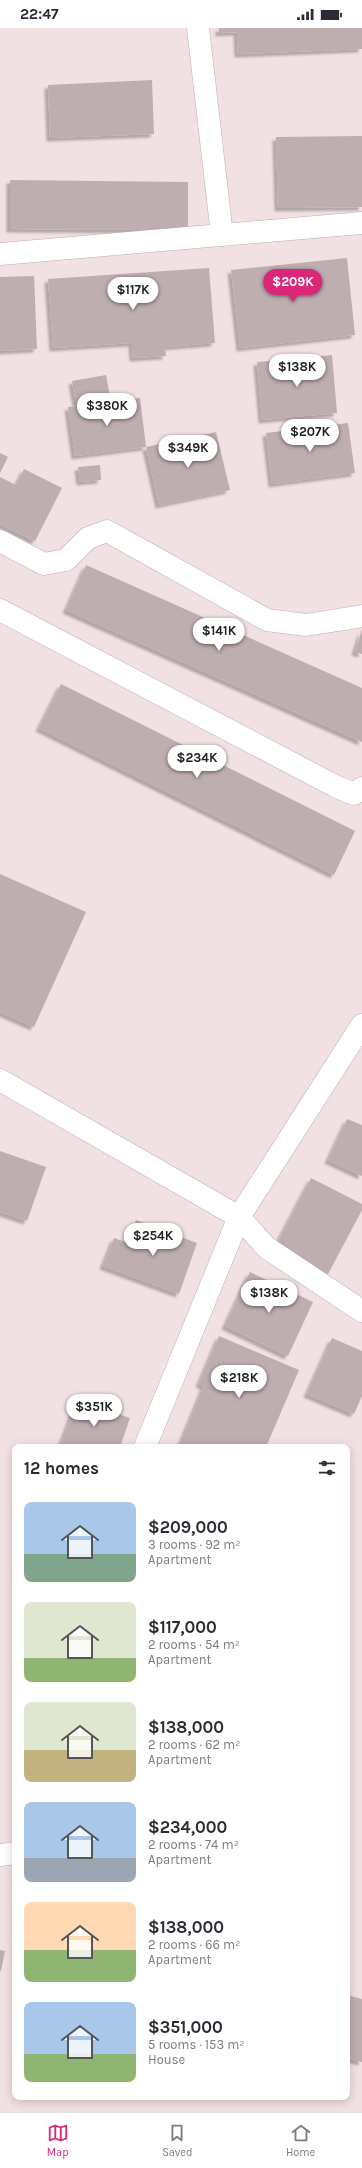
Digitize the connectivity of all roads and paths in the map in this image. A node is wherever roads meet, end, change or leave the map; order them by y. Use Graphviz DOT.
graph roads {
  1 [pos="198,28"];
  2 [pos="362,223"];
  3 [pos="222,235"];
  4 [pos="0,254"];
  5 [pos="0,541"];
  6 [pos="0,610"];
  7 [pos="362,616"];
  8 [pos="362,788"];
  9 [pos="362,1026"];
  10 [pos="0,1080"];
  11 [pos="239,1217"];
  12 [pos="362,1311"];
  13 [pos="147,1444"];
  14 [pos="12,1853"];
  15 [pos="0,1855"];
  1 -- 3 [label="street"];
  2 -- 3 [label="street"];
  3 -- 4 [label="street"];
  5 -- 7 [label="street"];
  6 -- 8 [label="street"];
  9 -- 11 [label="street"];
  10 -- 11 [label="street"];
  11 -- 12 [label="street"];
  11 -- 13 [label="street"];
  14 -- 15 [label="street"];
}
